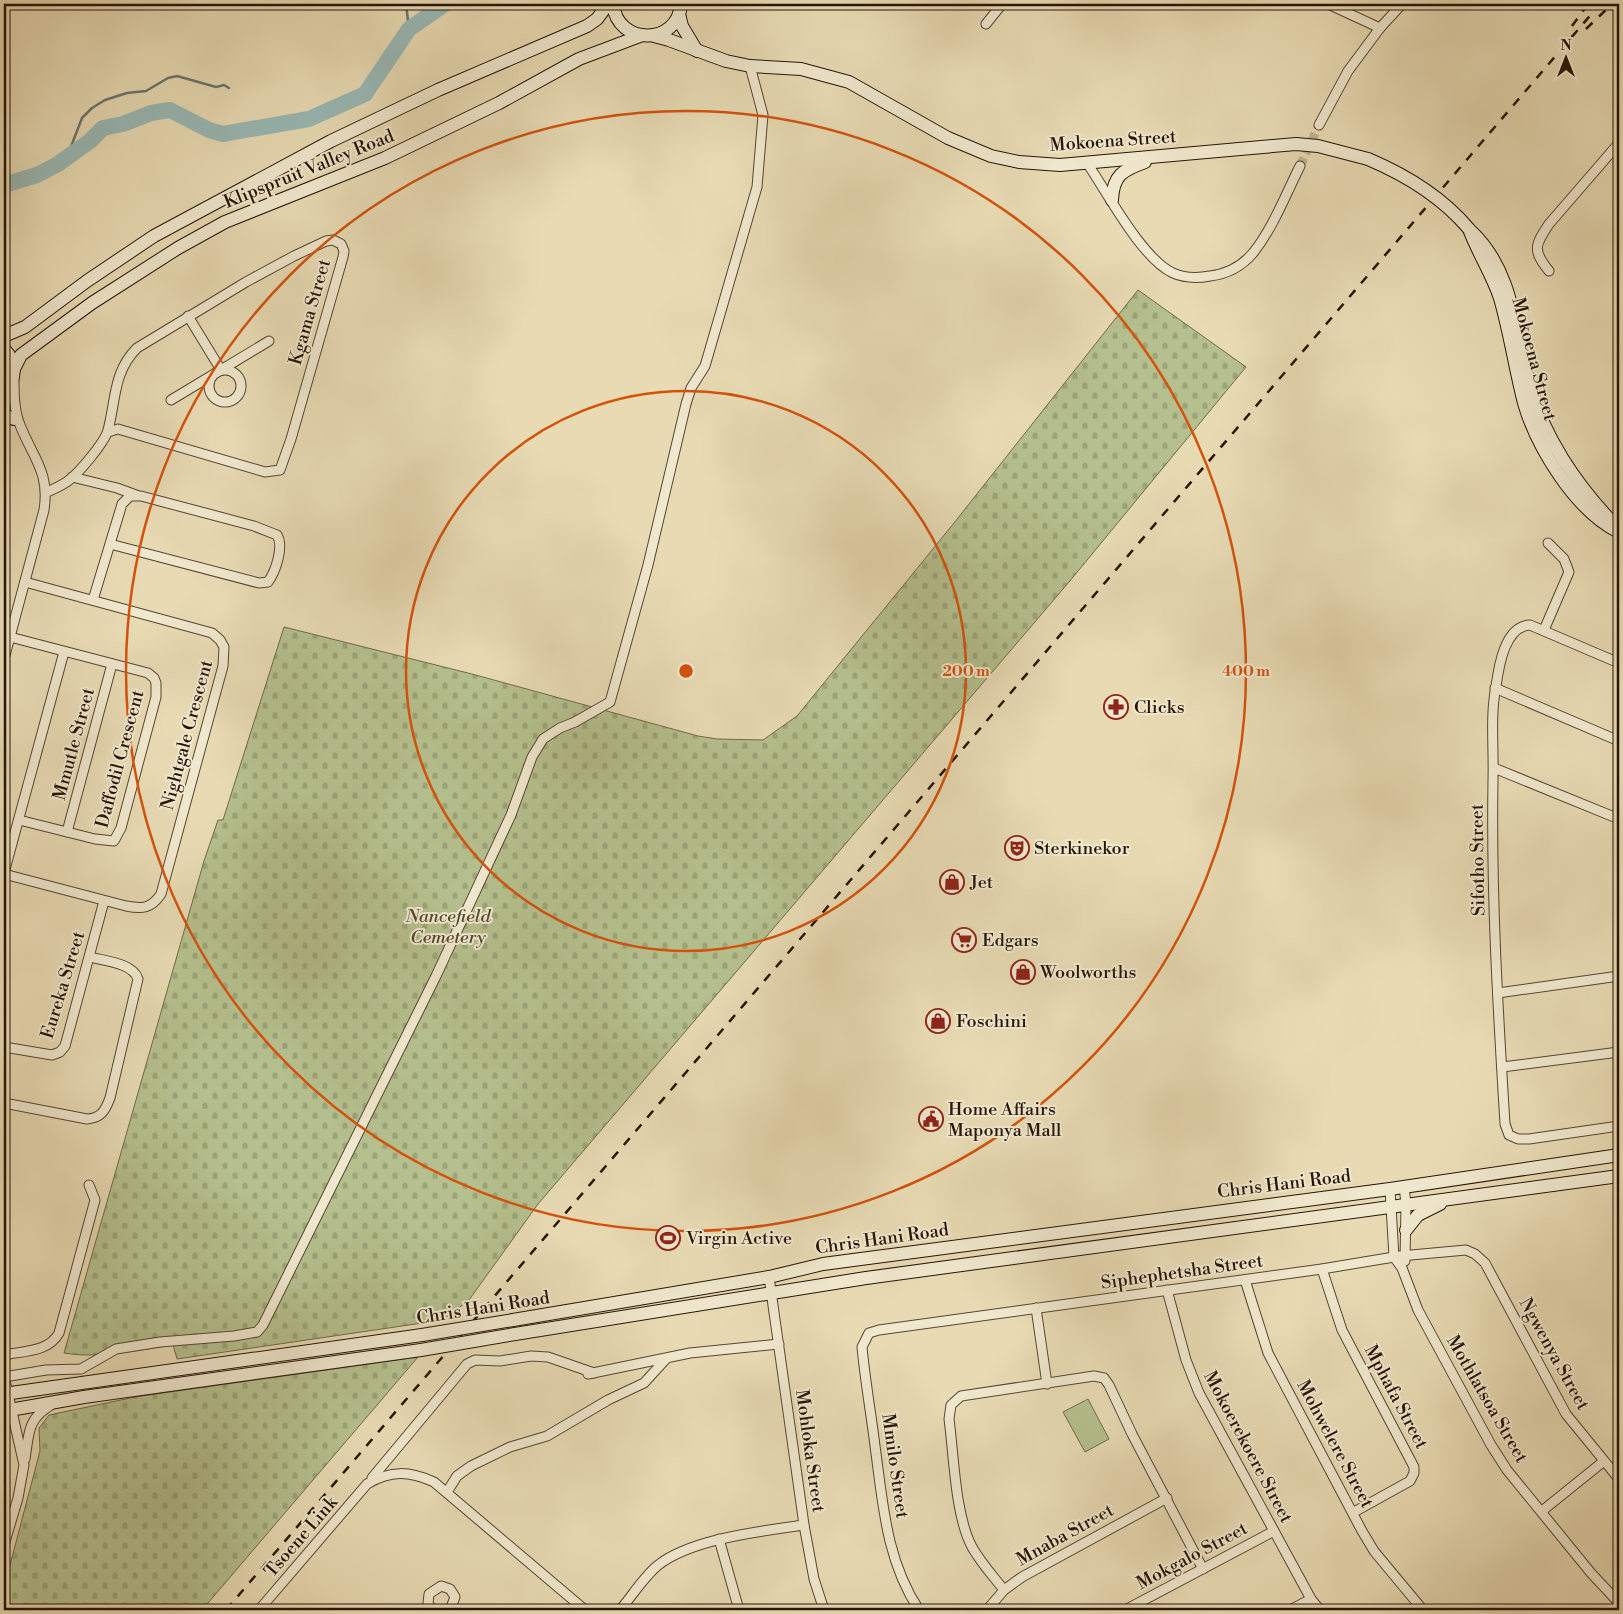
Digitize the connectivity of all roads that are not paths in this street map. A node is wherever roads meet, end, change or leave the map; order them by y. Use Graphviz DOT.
graph roads {
  1 [pos="608,4"];
  2 [pos="613,4"];
  3 [pos="1002,4"];
  4 [pos="1328,4"];
  5 [pos="1402,4"];
  6 [pos="681,6"];
  7 [pos="986,24"];
  8 [pos="1380,28"];
  9 [pos="640,36"];
  10 [pos="654,36"];
  11 [pos="697,50"];
  12 [pos="750,66"];
  13 [pos="1319,125"];
  14 [pos="1619,143"];
  15 [pos="1159,156"];
  16 [pos="1087,163"];
  17 [pos="1300,166"];
  18 [pos="1112,200"];
  19 [pos="1549,271"];
  20 [pos="188,316"];
  21 [pos="4,336"];
  22 [pos="270,340"];
  23 [pos="4,349"];
  24 [pos="221,370"];
  25 [pos="14,373"];
  26 [pos="4,392"];
  27 [pos="171,400"];
  28 [pos="4,409"];
  29 [pos="12,420"];
  30 [pos="108,432"];
  31 [pos="72,477"];
  32 [pos="47,492"];
  33 [pos="136,496"];
  34 [pos="1619,531"];
  35 [pos="1548,543"];
  36 [pos="110,544"];
  37 [pos="25,582"];
  38 [pos="93,600"];
  39 [pos="1544,630"];
  40 [pos="10,637"];
  41 [pos="64,652"];
  42 [pos="4,659"];
  43 [pos="1619,662"];
  44 [pos="112,664"];
  45 [pos="1495,688"];
  46 [pos="1619,741"];
  47 [pos="1494,768"];
  48 [pos="1619,819"];
  49 [pos="19,820"];
  50 [pos="67,832"];
  51 [pos="4,873"];
  52 [pos="104,900"];
  53 [pos="90,957"];
  54 [pos="1619,976"];
  55 [pos="1498,993"];
  56 [pos="4,1047"];
  57 [pos="1619,1052"];
  58 [pos="1502,1067"];
  59 [pos="4,1103"];
  60 [pos="1619,1126"];
  61 [pos="1619,1155"];
  62 [pos="1619,1176"];
  63 [pos="89,1185"];
  64 [pos="1404,1186"];
  65 [pos="1390,1189"];
  66 [pos="1451,1199"];
  67 [pos="1406,1204"];
  68 [pos="1392,1206"];
  69 [pos="1406,1230"];
  70 [pos="1407,1255"];
  71 [pos="1394,1257"];
  72 [pos="1485,1263"];
  73 [pos="1402,1268"];
  74 [pos="1322,1269"];
  75 [pos="769,1277"];
  76 [pos="1244,1280"];
  77 [pos="1167,1290"];
  78 [pos="772,1294"];
  79 [pos="1036,1308"];
  80 [pos="879,1330"];
  81 [pos="779,1344"];
  82 [pos="4,1355"];
  83 [pos="666,1359"];
  84 [pos="4,1376"];
  85 [pos="1047,1384"];
  86 [pos="6,1393"];
  87 [pos="56,1402"];
  88 [pos="8,1411"];
  89 [pos="1604,1461"];
  90 [pos="24,1465"];
  91 [pos="1619,1479"];
  92 [pos="367,1484"];
  93 [pos="447,1492"];
  94 [pos="1167,1498"];
  95 [pos="1542,1511"];
  96 [pos="1354,1512"];
  97 [pos="804,1524"];
  98 [pos="1274,1531"];
  99 [pos="719,1539"];
  100 [pos="4,1545"];
  101 [pos="1203,1569"];
  102 [pos="1004,1590"];
  103 [pos="1311,1599"];
  104 [pos="1619,1603"];
  105 [pos="259,1610"];
  106 [pos="432,1610"];
  107 [pos="450,1610"];
  108 [pos="585,1610"];
  109 [pos="620,1610"];
  110 [pos="739,1610"];
  111 [pos="824,1610"];
  112 [pos="919,1610"];
  113 [pos="987,1610"];
  114 [pos="1125,1610"];
  115 [pos="1290,1610"];
  116 [pos="1320,1610"];
  117 [pos="1423,1610"];
  1 -- 21 [label="main road, Klipspruit Valley Road"];
  2 -- 9 [label="main road"];
  3 -- 7 [label="street"];
  4 -- 8 [label="street"];
  5 -- 8 [label="street"];
  6 -- 10 [label="main road"];
  6 -- 11 [label="main road"];
  8 -- 13 [label="street"];
  9 -- 10 [label="main road, Mokoena Street"];
  9 -- 25 [label="main road, Klipspruit Valley Road"];
  10 -- 11 [label="main road, Mokoena Street"];
  11 -- 12 [label="main road, Mokoena Street"];
  12 -- 16 [label="main road, Mokoena Street"];
  12 -- 84 [label="street"];
  14 -- 19 [label="street"];
  15 -- 16 [label="main road, Mokoena Street"];
  15 -- 18 [label="main road"];
  15 -- 34 [label="main road, Mokoena Street, bridge"];
  16 -- 18 [label="street"];
  17 -- 18 [label="street"];
  20 -- 24 [label="street"];
  20 -- 30 [label="street, Kgama Street"];
  20 -- 30 [label="street, Kgama Street"];
  22 -- 24 [label="street"];
  23 -- 25 [label="main road"];
  24 -- 27 [label="street"];
  25 -- 26 [label="main road, Klipspruit Valley Road"];
  25 -- 29 [label="street"];
  28 -- 29 [label="street"];
  29 -- 32 [label="street"];
  30 -- 31 [label="street, Kgama Street"];
  31 -- 32 [label="street, Kgama Street"];
  31 -- 33 [label="street"];
  32 -- 37 [label="street"];
  33 -- 36 [label="street"];
  33 -- 36 [label="street"];
  35 -- 39 [label="street"];
  36 -- 38 [label="street"];
  37 -- 38 [label="street, Nightgale Crescent"];
  37 -- 40 [label="street"];
  38 -- 52 [label="street, Nightgale Crescent"];
  39 -- 43 [label="street, Sifotho Street"];
  39 -- 45 [label="street, Sifotho Street"];
  40 -- 41 [label="street, Daffodil Crescent"];
  40 -- 42 [label="street"];
  41 -- 44 [label="street, Daffodil Crescent"];
  41 -- 49 [label="street"];
  44 -- 50 [label="street, Mmutle Street"];
  44 -- 50 [label="street, Daffodil Crescent"];
  45 -- 46 [label="street"];
  45 -- 47 [label="street, Sifotho Street"];
  47 -- 48 [label="street"];
  47 -- 55 [label="street, Sifotho Street"];
  49 -- 50 [label="street, Daffodil Crescent"];
  49 -- 51 [label="street"];
  51 -- 52 [label="street, Nightgale Crescent"];
  52 -- 53 [label="street, Eureka Street"];
  53 -- 56 [label="street, Eureka Street"];
  53 -- 59 [label="street"];
  54 -- 55 [label="street"];
  55 -- 58 [label="street, Sifotho Street"];
  57 -- 58 [label="street"];
  58 -- 60 [label="street, Sifotho Street"];
  61 -- 64 [label="main road, Chris Hani Road"];
  62 -- 66 [label="main road, Chris Hani Road"];
  63 -- 82 [label="street"];
  64 -- 65 [label="main road, Chris Hani Road"];
  64 -- 67 [label="street"];
  65 -- 68 [label="street"];
  65 -- 75 [label="main road, Chris Hani Road"];
  66 -- 67 [label="main road, Chris Hani Road"];
  66 -- 69 [label="main road"];
  67 -- 68 [label="main road, Chris Hani Road"];
  67 -- 69 [label="street"];
  68 -- 71 [label="street"];
  68 -- 78 [label="main road, Chris Hani Road"];
  69 -- 70 [label="street"];
  70 -- 71 [label="street, Siphephetsha Street"];
  70 -- 72 [label="street, Siphephetsha Street"];
  70 -- 73 [label="street"];
  71 -- 73 [label="street, Mothlatsoa Street"];
  71 -- 74 [label="street, Siphephetsha Street"];
  72 -- 89 [label="street, Ngwenya Street"];
  73 -- 95 [label="street, Mothlatsoa Street"];
  74 -- 76 [label="street, Siphephetsha Street"];
  74 -- 96 [label="street, Mphafa Street"];
  75 -- 78 [label="street, Mohloka Street"];
  75 -- 86 [label="main road, Chris Hani Road, bridge"];
  76 -- 77 [label="street, Siphephetsha Street"];
  76 -- 96 [label="street, Mohwelere Street"];
  77 -- 79 [label="street, Siphephetsha Street"];
  77 -- 98 [label="street, Mokoerekoere Street"];
  78 -- 81 [label="street, Mohloka Street"];
  78 -- 87 [label="main road, Chris Hani Road, bridge"];
  79 -- 80 [label="street, Siphephetsha Street"];
  79 -- 85 [label="street"];
  80 -- 112 [label="street, Mmilo Street"];
  81 -- 83 [label="street"];
  81 -- 97 [label="street, Mohloka Street"];
  83 -- 92 [label="street, Tsoene Link"];
  83 -- 93 [label="street"];
  84 -- 86 [label="street"];
  85 -- 94 [label="street"];
  85 -- 102 [label="street"];
  86 -- 88 [label="street"];
  87 -- 88 [label="main road, Chris Hani Road"];
  87 -- 90 [label="street"];
  88 -- 90 [label="street"];
  89 -- 91 [label="street, Ngwenya Street"];
  89 -- 95 [label="street"];
  90 -- 100 [label="street"];
  92 -- 93 [label="street, Tsoene Link"];
  92 -- 105 [label="street, Tsoene Link"];
  93 -- 108 [label="street"];
  94 -- 101 [label="street"];
  94 -- 102 [label="street, Mnaba Street"];
  95 -- 104 [label="street, Mothlatsoa Street"];
  96 -- 117 [label="street, Mohwelere Street"];
  97 -- 99 [label="street"];
  97 -- 111 [label="street, Mohloka Street"];
  98 -- 101 [label="street, Mokgalo Street"];
  98 -- 103 [label="street, Mokoerekoere Street"];
  99 -- 109 [label="street"];
  99 -- 110 [label="street"];
  101 -- 114 [label="street, Mokgalo Street"];
  102 -- 113 [label="street, Mnaba Street"];
  103 -- 115 [label="street"];
  103 -- 116 [label="street, Mokoerekoere Street"];
  106 -- 107 [label="street"];
}
